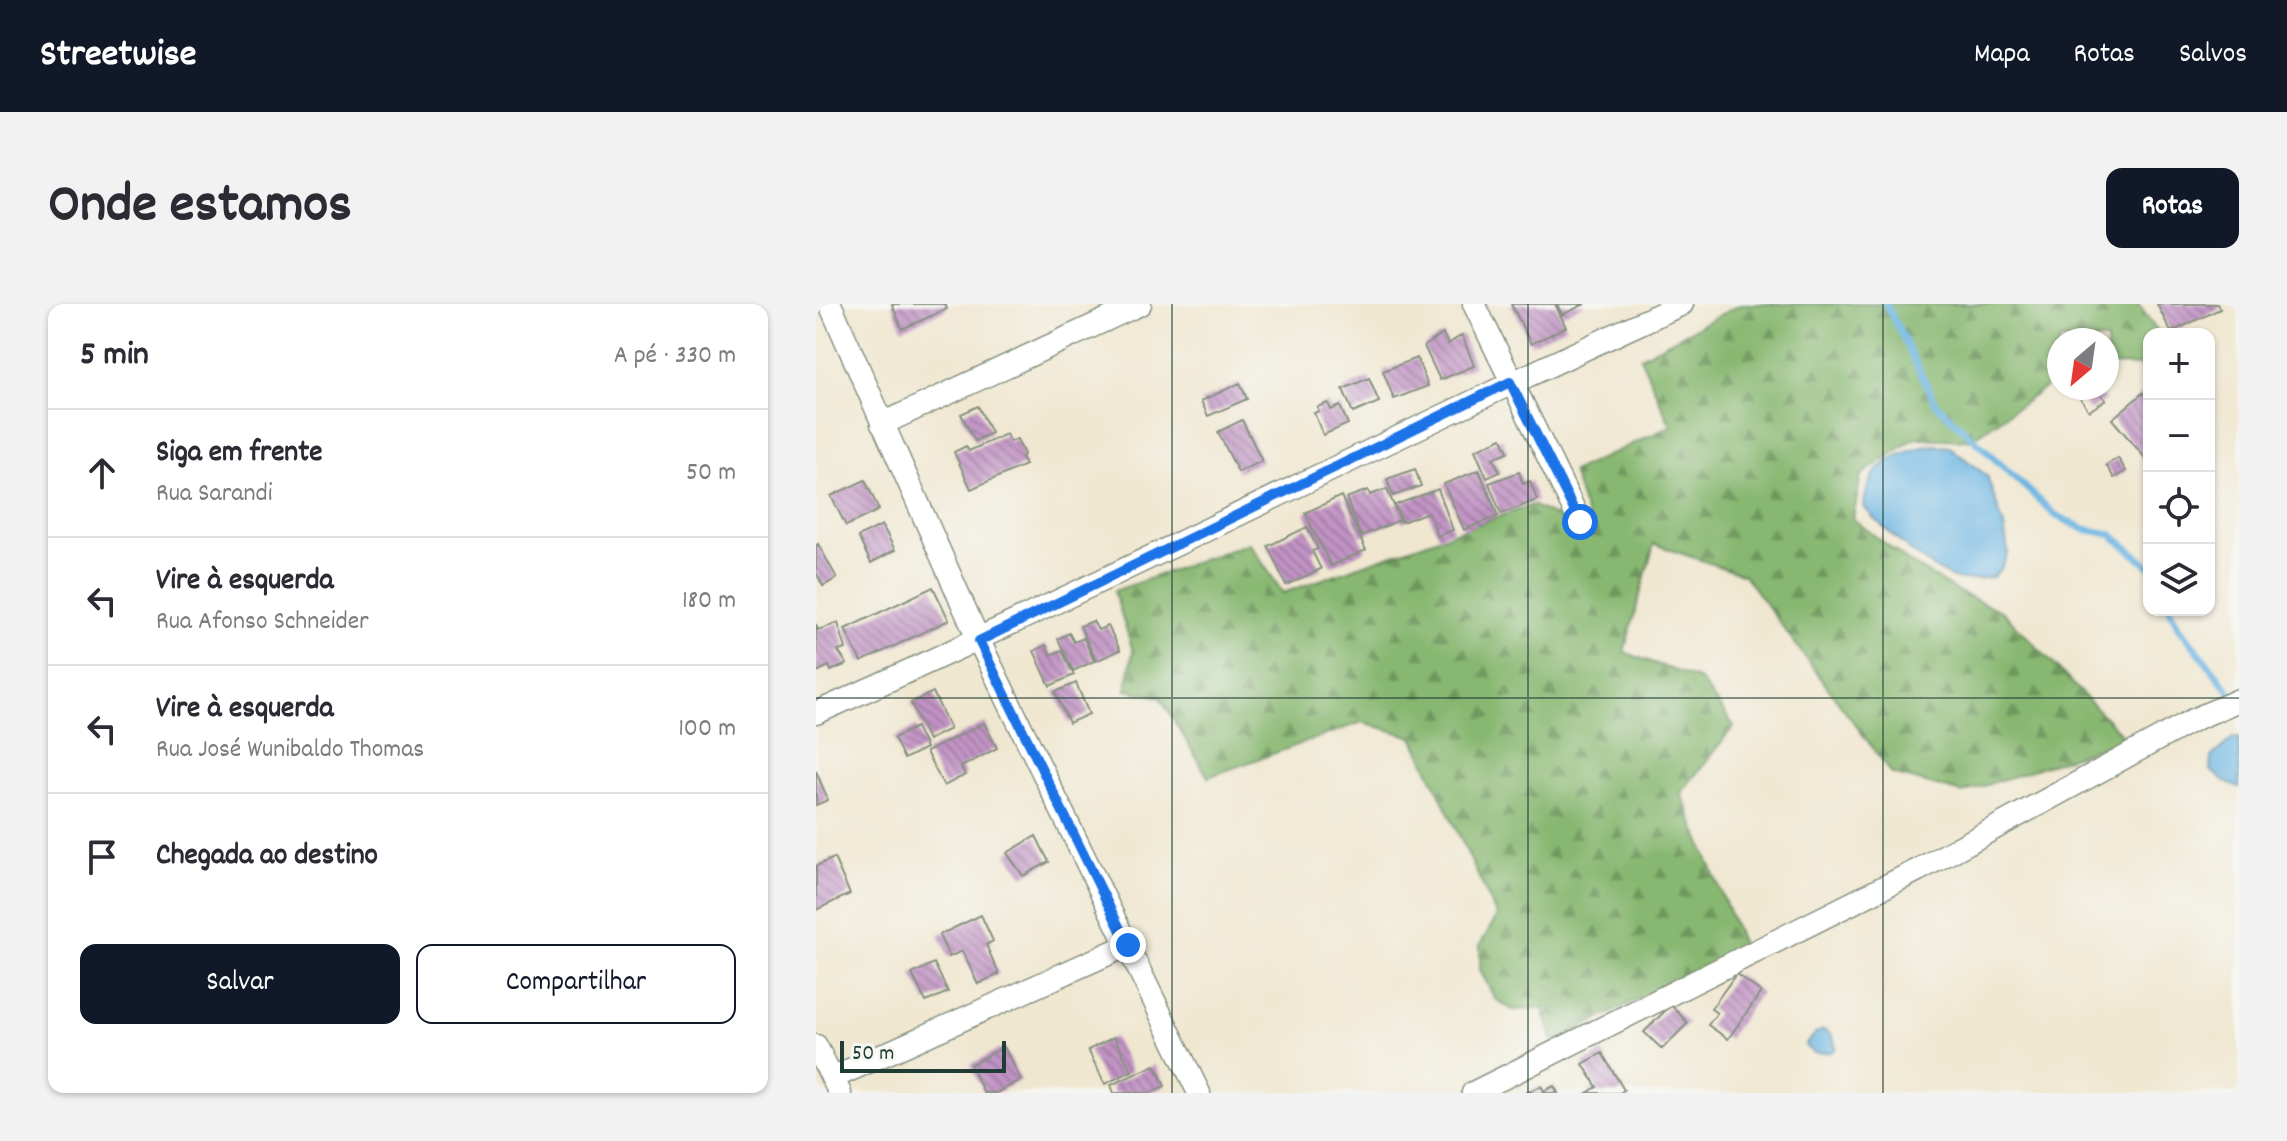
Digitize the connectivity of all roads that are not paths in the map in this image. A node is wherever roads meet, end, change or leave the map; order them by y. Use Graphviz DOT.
graph roads {
  1 [pos="830,304"];
  2 [pos="1140,304"];
  3 [pos="1474,304"];
  4 [pos="1682,304"];
  5 [pos="1100,313"];
  6 [pos="1510,382"];
  7 [pos="882,424"];
  8 [pos="1580,522"];
  9 [pos="979,641"];
  10 [pos="2239,700"];
  11 [pos="816,713"];
  12 [pos="1128,945"];
  13 [pos="816,1046"];
  14 [pos="836,1086"];
  15 [pos="1199,1093"];
  16 [pos="1473,1093"];
  1 -- 7 [label="street"];
  2 -- 5 [label="street"];
  3 -- 6 [label="street"];
  4 -- 6 [label="street"];
  5 -- 7 [label="street"];
  6 -- 8 [label="street"];
  6 -- 9 [label="street"];
  7 -- 9 [label="street"];
  9 -- 11 [label="street"];
  9 -- 12 [label="street"];
  10 -- 16 [label="street"];
  12 -- 14 [label="street"];
  12 -- 15 [label="street"];
  13 -- 14 [label="street"];
}
